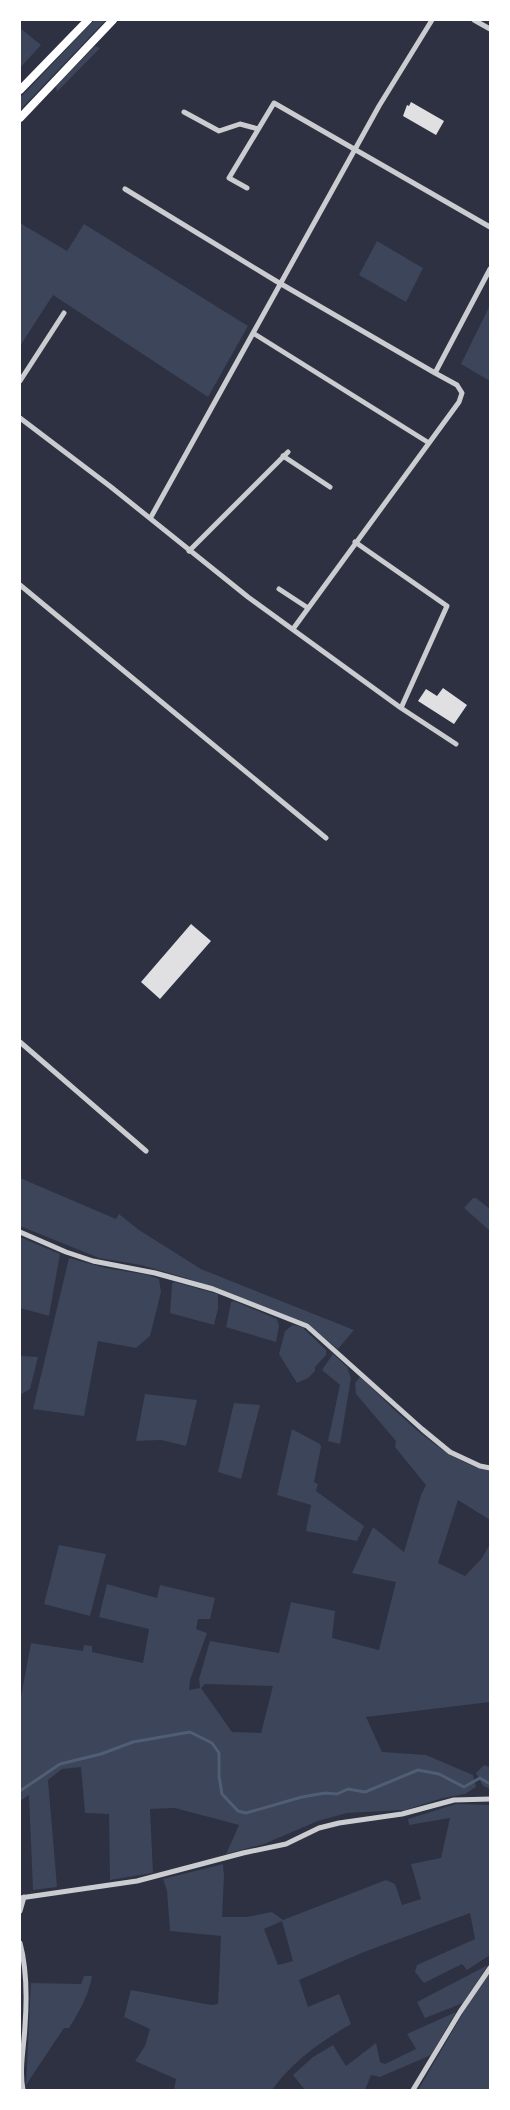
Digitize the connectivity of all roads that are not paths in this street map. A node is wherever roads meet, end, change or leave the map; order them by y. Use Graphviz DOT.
graph roads {
  1 [pos="88,20"];
  2 [pos="113,20"];
  3 [pos="432,20"];
  4 [pos="474,20"];
  5 [pos="490,29"];
  6 [pos="20,90"];
  7 [pos="184,112"];
  8 [pos="20,117"];
  9 [pos="258,129"];
  10 [pos="355,149"];
  11 [pos="247,188"];
  12 [pos="124,189"];
  13 [pos="490,227"];
  14 [pos="490,269"];
  15 [pos="281,283"];
  16 [pos="64,313"];
  17 [pos="253,333"];
  18 [pos="435,373"];
  19 [pos="20,381"];
  20 [pos="20,418"];
  21 [pos="429,443"];
  22 [pos="330,487"];
  23 [pos="151,517"];
  24 [pos="355,542"];
  25 [pos="189,551"];
  26 [pos="20,585"];
  27 [pos="279,589"];
  28 [pos="308,608"];
  29 [pos="293,629"];
  30 [pos="401,708"];
  31 [pos="456,744"];
  32 [pos="326,838"];
  33 [pos="20,1042"];
  34 [pos="146,1151"];
  35 [pos="20,1232"];
  36 [pos="490,1468"];
  37 [pos="490,1798"];
  38 [pos="22,1898"];
  39 [pos="20,1911"];
  40 [pos="20,1942"];
  41 [pos="490,1968"];
  42 [pos="23,2091"];
  43 [pos="413,2091"];
  1 -- 6 [label="main road"];
  2 -- 8 [label="main road"];
  3 -- 10 [label="street"];
  4 -- 5 [label="street"];
  7 -- 9 [label="street"];
  9 -- 10 [label="street"];
  9 -- 11 [label="street"];
  10 -- 13 [label="street"];
  10 -- 15 [label="street"];
  12 -- 15 [label="street"];
  14 -- 18 [label="street"];
  15 -- 17 [label="street"];
  15 -- 18 [label="street"];
  16 -- 19 [label="street"];
  17 -- 21 [label="street"];
  17 -- 23 [label="street"];
  18 -- 21 [label="street"];
  20 -- 23 [label="street"];
  21 -- 24 [label="street"];
  22 -- 25 [label="street"];
  23 -- 25 [label="street"];
  24 -- 28 [label="street"];
  24 -- 30 [label="street"];
  25 -- 29 [label="street"];
  26 -- 32 [label="street"];
  27 -- 28 [label="street"];
  28 -- 29 [label="street"];
  29 -- 30 [label="street"];
  30 -- 31 [label="street"];
  33 -- 34 [label="street"];
  35 -- 36 [label="street"];
  37 -- 38 [label="street"];
  38 -- 39 [label="street"];
  40 -- 42 [label="street"];
  41 -- 43 [label="street"];
}
